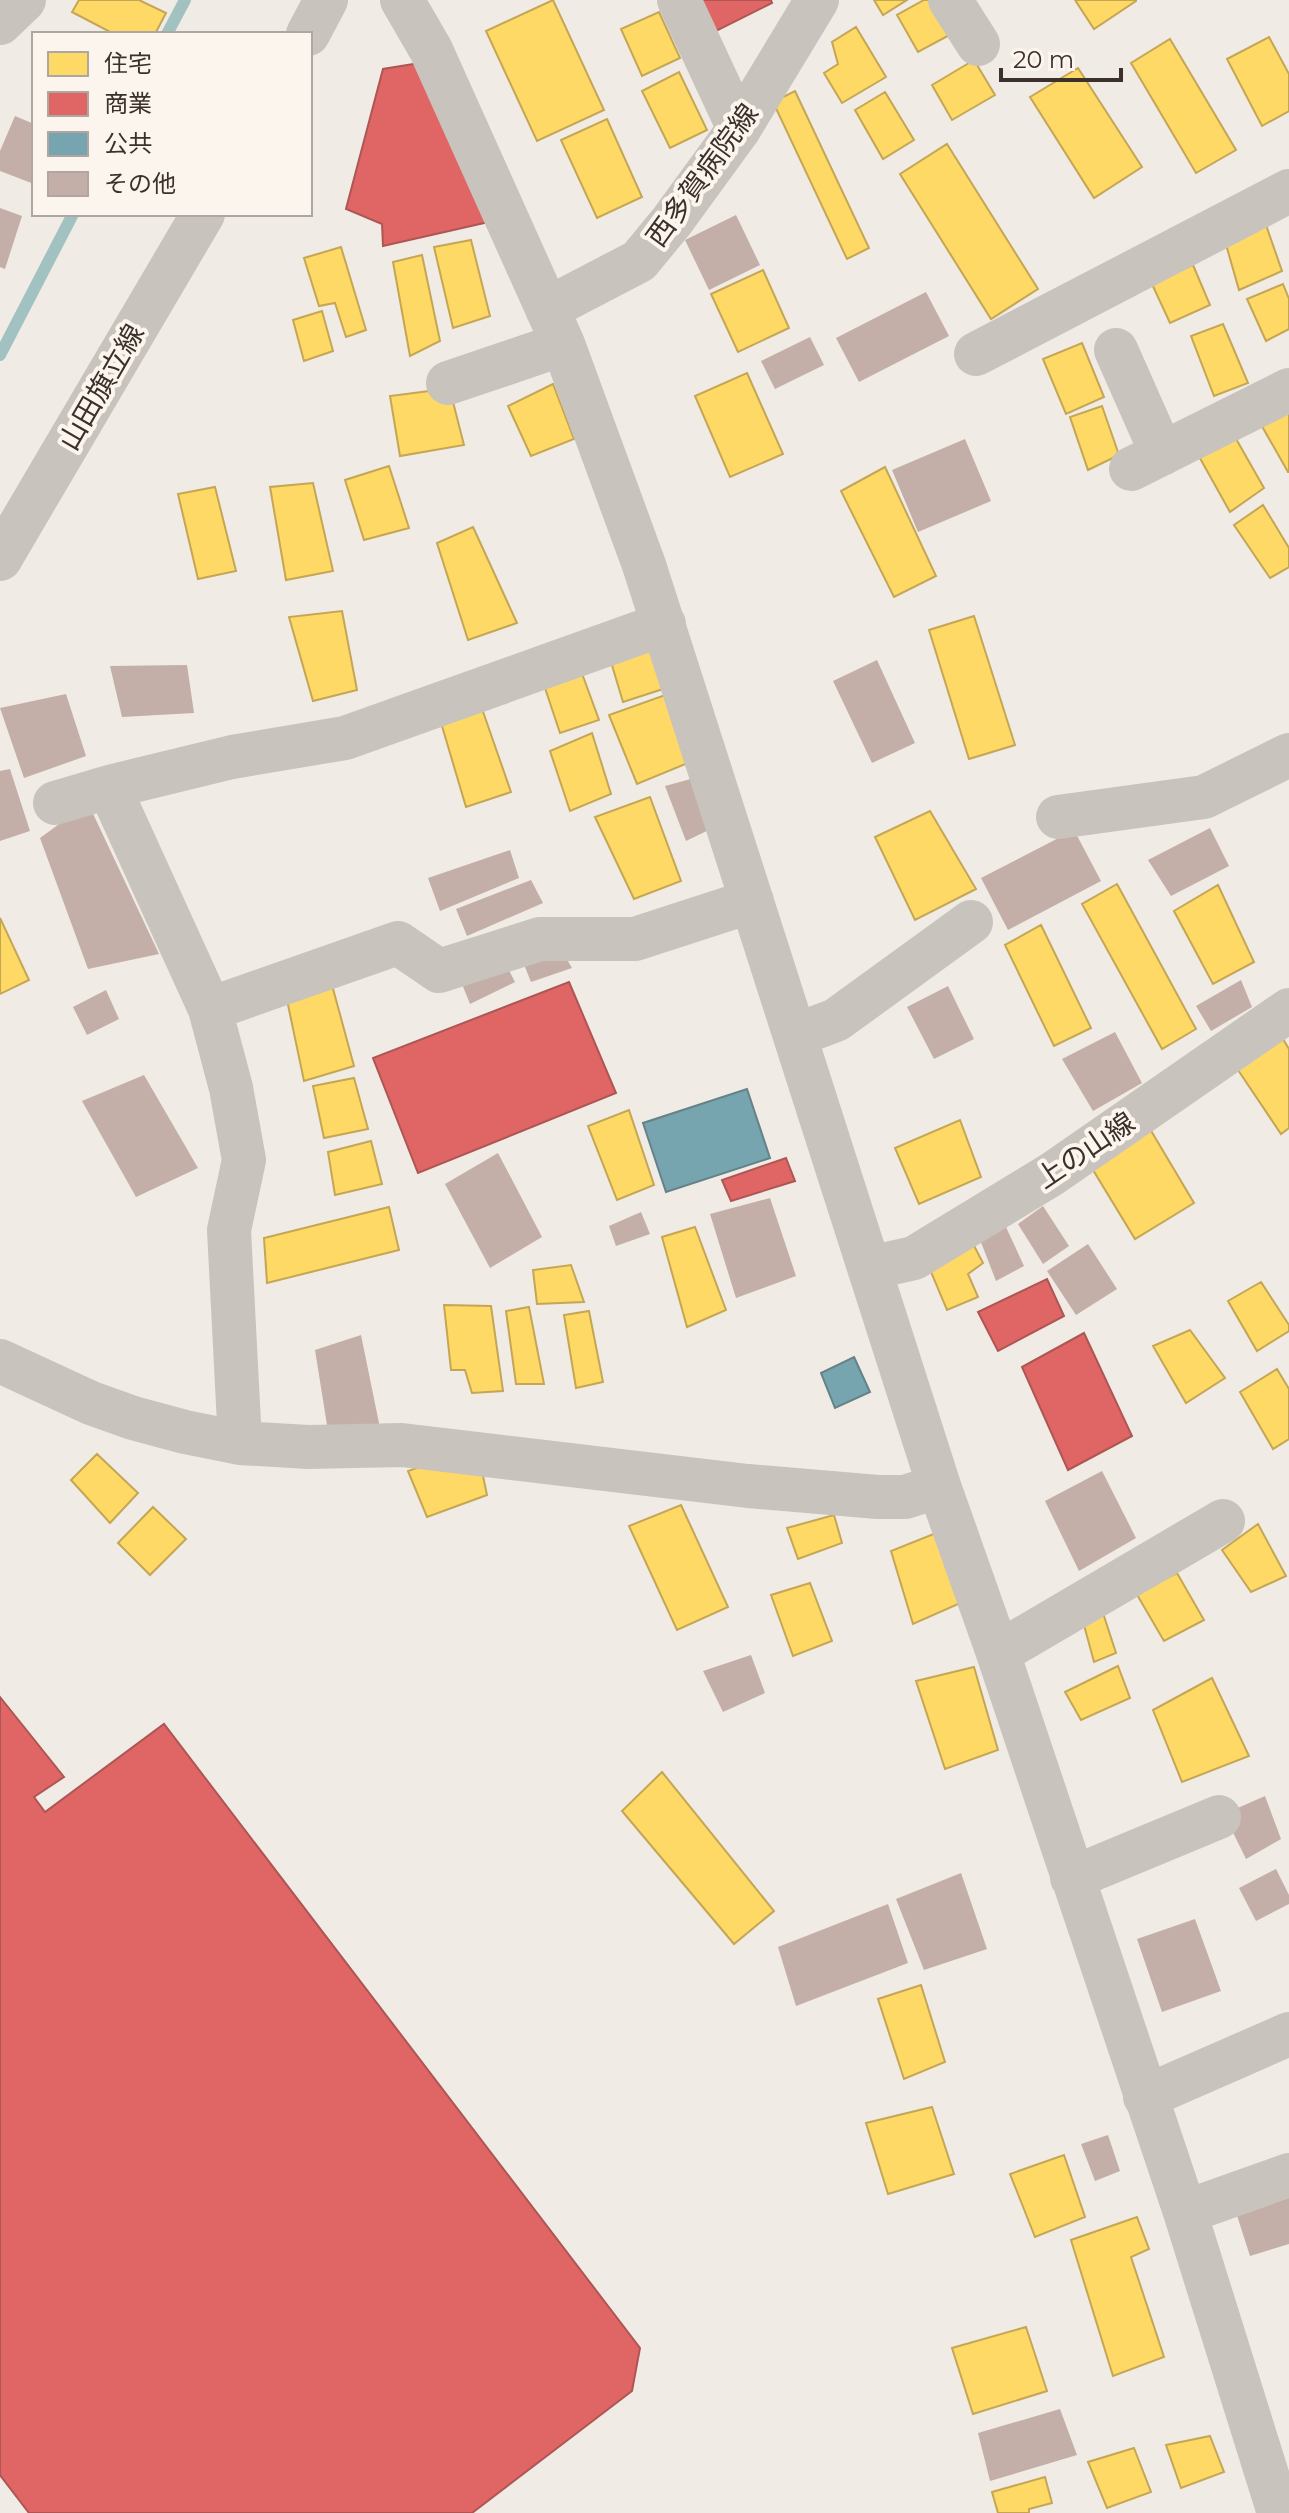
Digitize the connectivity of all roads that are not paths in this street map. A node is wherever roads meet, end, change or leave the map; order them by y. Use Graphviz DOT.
graph roads {
  1 [pos="24,0"];
  2 [pos="326,0"];
  3 [pos="402,0"];
  4 [pos="679,0"];
  5 [pos="817,0"];
  6 [pos="950,0"];
  7 [pos="0,23"];
  8 [pos="309,32"];
  9 [pos="978,44"];
  10 [pos="739,129"];
  11 [pos="1289,191"];
  12 [pos="202,216"];
  13 [pos="555,326"];
  14 [pos="1116,350"];
  15 [pos="976,354"];
  16 [pos="448,383"];
  17 [pos="1289,390"];
  18 [pos="0,559"];
  19 [pos="664,624"];
  20 [pos="1289,755"];
  21 [pos="109,787"];
  22 [pos="55,803"];
  23 [pos="1058,817"];
  24 [pos="752,901"];
  25 [pos="971,922"];
  26 [pos="210,1009"];
  27 [pos="1289,1010"];
  28 [pos="796,1035"];
  29 [pos="870,1268"];
  30 [pos="0,1361"];
  31 [pos="240,1443"];
  32 [pos="939,1486"];
  33 [pos="1223,1521"];
  34 [pos="998,1653"];
  35 [pos="1219,1817"];
  36 [pos="1072,1878"];
  37 [pos="1289,2034"];
  38 [pos="1145,2097"];
  39 [pos="1289,2175"];
  40 [pos="1185,2212"];
  41 [pos="1279,2513"];
  1 -- 7 [label="street"];
  2 -- 8 [label="street"];
  3 -- 13 [label="street"];
  4 -- 10 [label="street"];
  5 -- 10 [label="street, 西多賀病院線"];
  6 -- 9 [label="street"];
  10 -- 13 [label="street, 西多賀病院線"];
  11 -- 15 [label="street"];
  12 -- 18 [label="street, 山田旗立線"];
  13 -- 16 [label="street, 西多賀病院線"];
  13 -- 19 [label="street"];
  14 -- 17 [label="street"];
  19 -- 21 [label="street"];
  19 -- 24 [label="street"];
  20 -- 23 [label="street"];
  21 -- 22 [label="street"];
  21 -- 26 [label="street"];
  24 -- 26 [label="street"];
  24 -- 28 [label="street"];
  25 -- 28 [label="street"];
  26 -- 31 [label="street"];
  27 -- 29 [label="street, 上の山線"];
  28 -- 29 [label="street"];
  29 -- 32 [label="street"];
  30 -- 31 [label="street"];
  31 -- 32 [label="street"];
  32 -- 34 [label="street"];
  33 -- 34 [label="street"];
  34 -- 36 [label="street"];
  35 -- 36 [label="street"];
  36 -- 38 [label="street"];
  37 -- 38 [label="street"];
  38 -- 40 [label="street"];
  39 -- 40 [label="street"];
  40 -- 41 [label="street"];
}
